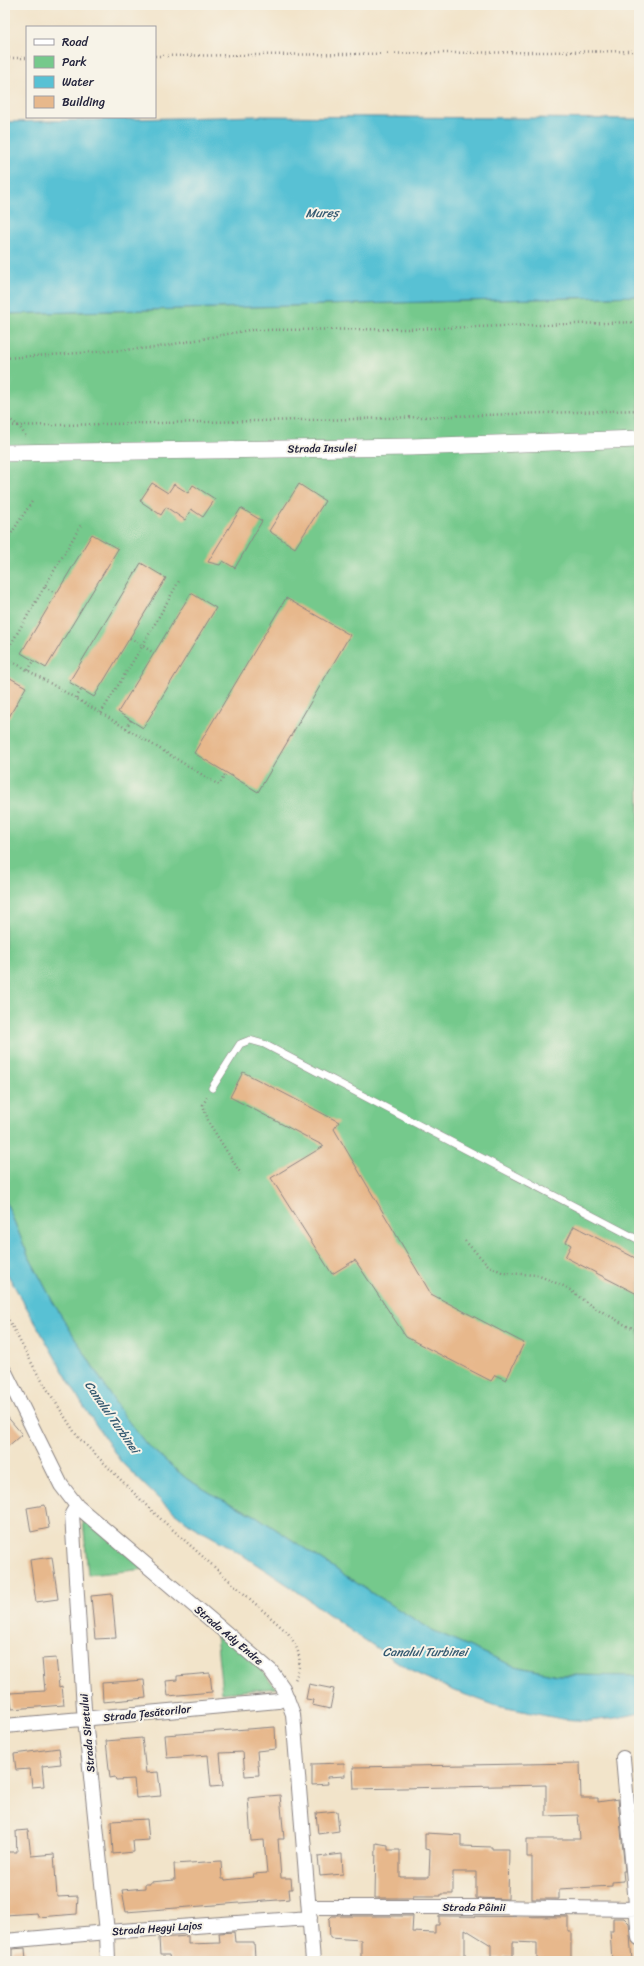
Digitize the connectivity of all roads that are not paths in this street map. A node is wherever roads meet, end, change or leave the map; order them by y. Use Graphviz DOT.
graph roads {
  1 [pos="639,439"];
  2 [pos="5,453"];
  3 [pos="212,1088"];
  4 [pos="639,1240"];
  5 [pos="7,1381"];
  6 [pos="77,1506"];
  7 [pos="287,1697"];
  8 [pos="85,1719"];
  9 [pos="5,1726"];
  10 [pos="623,1758"];
  11 [pos="638,1909"];
  12 [pos="310,1912"];
  13 [pos="107,1932"];
  14 [pos="639,1938"];
  15 [pos="5,1941"];
  16 [pos="108,1961"];
  17 [pos="313,1961"];
  1 -- 2 [label="street, Strada Insulei"];
  3 -- 4 [label="lane"];
  5 -- 6 [label="street, Strada Ady Endre"];
  6 -- 7 [label="street, Strada Ady Endre"];
  6 -- 8 [label="street, Strada Siretului"];
  7 -- 8 [label="street, Strada Țesătorilor"];
  7 -- 12 [label="street, Strada Ady Endre"];
  8 -- 9 [label="street, Strada Țesătorilor"];
  8 -- 13 [label="street, Strada Siretului"];
  10 -- 11 [label="street"];
  11 -- 12 [label="street, Strada Pâinii"];
  11 -- 14 [label="street"];
  12 -- 13 [label="street, Strada Hegyi Lajos"];
  12 -- 17 [label="street, Strada Ady Endre"];
  13 -- 15 [label="street, Strada Hegyi Lajos"];
  13 -- 16 [label="street, Strada Siretului"];
}
